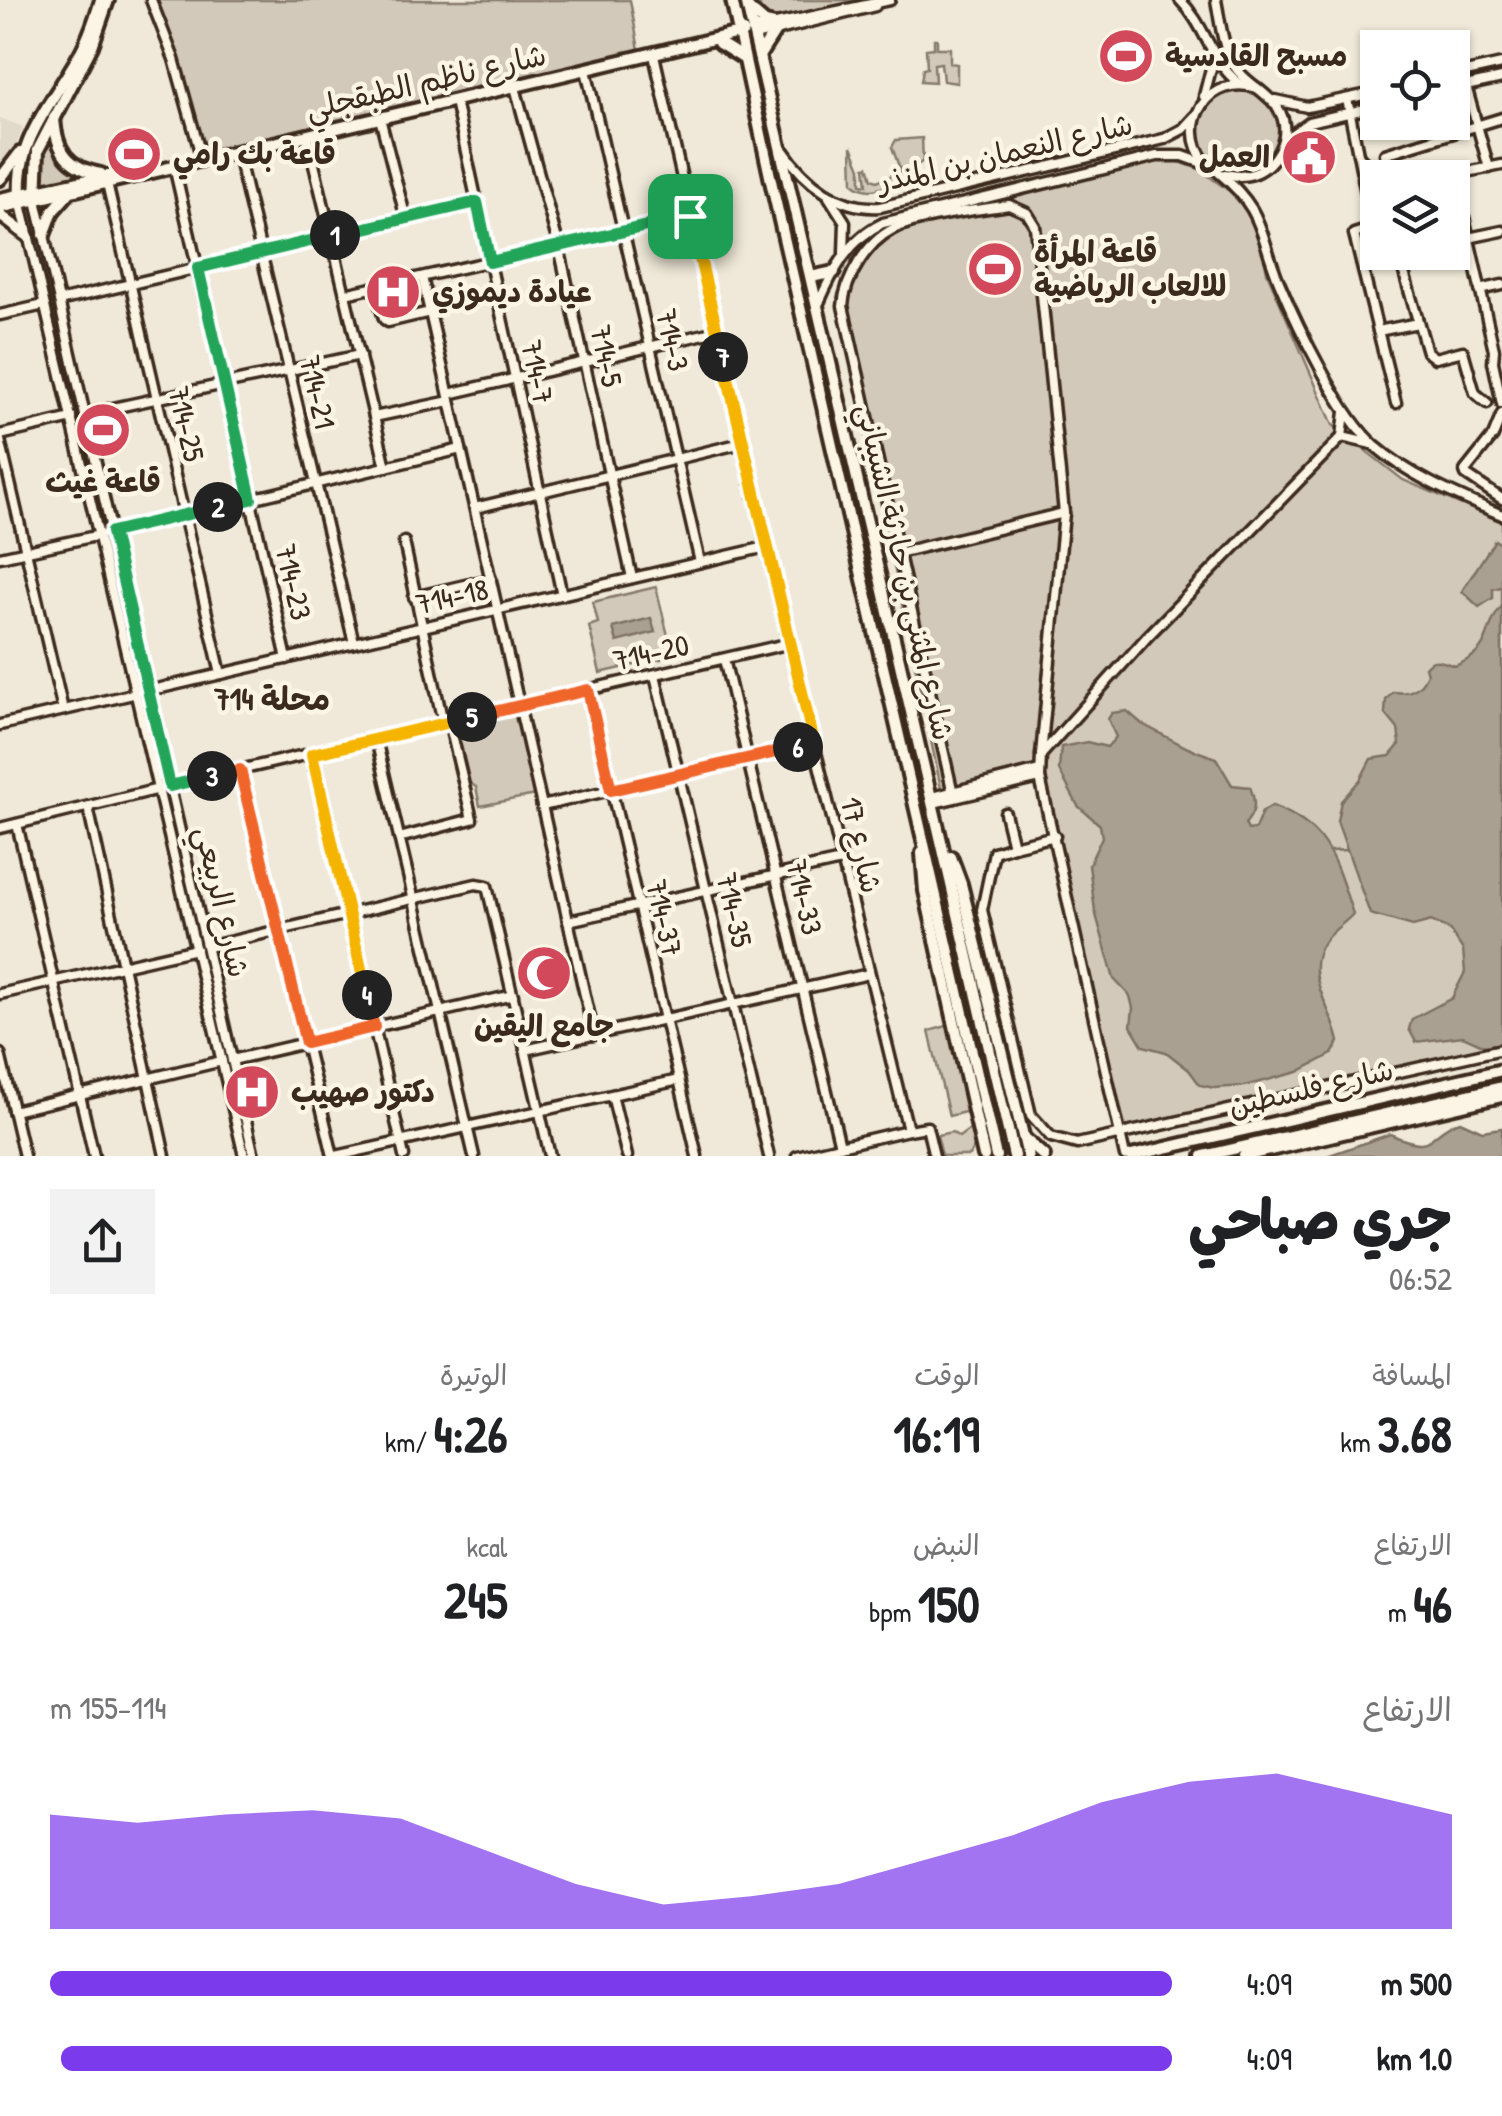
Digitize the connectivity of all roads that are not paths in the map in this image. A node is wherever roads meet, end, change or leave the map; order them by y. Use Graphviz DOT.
graph roads {
  1 [pos="104,0"];
  2 [pos="150,0"];
  3 [pos="1180,0"];
  4 [pos="1216,0"];
  5 [pos="886,1"];
  6 [pos="733,4"];
  7 [pos="746,4"];
  8 [pos="774,28"];
  9 [pos="753,33"];
  10 [pos="740,36"];
  11 [pos="718,41"];
  12 [pos="654,55"];
  13 [pos="759,56"];
  14 [pos="1214,57"];
  15 [pos="745,59"];
  16 [pos="1502,64"];
  17 [pos="586,70"];
  18 [pos="1470,71"];
  19 [pos="1502,78"];
  20 [pos="1241,84"];
  21 [pos="1470,85"];
  22 [pos="515,87"];
  23 [pos="1257,88"];
  24 [pos="1360,96"];
  25 [pos="1270,97"];
  26 [pos="1347,99"];
  27 [pos="455,100"];
  28 [pos="1470,102"];
  29 [pos="1360,110"];
  30 [pos="1197,111"];
  31 [pos="1349,112"];
  32 [pos="54,116"];
  33 [pos="380,118"];
  34 [pos="1502,118"];
  35 [pos="1476,125"];
  36 [pos="32,129"];
  37 [pos="307,135"];
  38 [pos="1283,140"];
  39 [pos="780,146"];
  40 [pos="238,151"];
  41 [pos="1359,157"];
  42 [pos="202,159"];
  43 [pos="1362,160"];
  44 [pos="1386,160"];
  45 [pos="1360,161"];
  46 [pos="173,165"];
  47 [pos="1208,165"];
  48 [pos="1502,165"];
  49 [pos="1489,168"];
  50 [pos="1217,172"];
  51 [pos="1470,172"];
  52 [pos="0,178"];
  53 [pos="107,179"];
  54 [pos="823,190"];
  55 [pos="68,194"];
  56 [pos="36,195"];
  57 [pos="0,198"];
  58 [pos="20,199"];
  59 [pos="477,202"];
  60 [pos="0,212"];
  61 [pos="690,216"];
  62 [pos="406,218"];
  63 [pos="1502,231"];
  64 [pos="623,232"];
  65 [pos="1360,232"];
  66 [pos="44,235"];
  67 [pos="28,236"];
  68 [pos="331,236"];
  69 [pos="1473,237"];
  70 [pos="1470,245"];
  71 [pos="559,248"];
  72 [pos="262,253"];
  73 [pos="843,258"];
  74 [pos="1360,258"];
  75 [pos="490,262"];
  76 [pos="198,268"];
  77 [pos="1363,270"];
  78 [pos="1403,270"];
  79 [pos="834,272"];
  80 [pos="422,277"];
  81 [pos="811,277"];
  82 [pos="130,284"];
  83 [pos="1502,284"];
  84 [pos="375,288"];
  85 [pos="1480,290"];
  86 [pos="345,294"];
  87 [pos="59,301"];
  88 [pos="44,305"];
  89 [pos="818,305"];
  90 [pos="430,312"];
  91 [pos="0,315"];
  92 [pos="1418,322"];
  93 [pos="717,331"];
  94 [pos="1378,331"];
  95 [pos="650,347"];
  96 [pos="360,355"];
  97 [pos="585,363"];
  98 [pos="289,370"];
  99 [pos="515,379"];
  100 [pos="224,384"];
  101 [pos="156,398"];
  102 [pos="449,398"];
  103 [pos="1396,403"];
  104 [pos="1487,403"];
  105 [pos="1502,404"];
  106 [pos="1346,412"];
  107 [pos="85,414"];
  108 [pos="1502,414"];
  109 [pos="72,418"];
  110 [pos="374,418"];
  111 [pos="1342,437"];
  112 [pos="0,438"];
  113 [pos="742,443"];
  114 [pos="1372,444"];
  115 [pos="461,449"];
  116 [pos="676,459"];
  117 [pos="386,467"];
  118 [pos="608,476"];
  119 [pos="316,484"];
  120 [pos="540,492"];
  121 [pos="251,499"];
  122 [pos="1502,499"];
  123 [pos="475,508"];
  124 [pos="1064,514"];
  125 [pos="184,515"];
  126 [pos="1502,515"];
  127 [pos="112,532"];
  128 [pos="100,535"];
  129 [pos="404,542"];
  130 [pos="766,547"];
  131 [pos="26,551"];
  132 [pos="898,553"];
  133 [pos="0,557"];
  134 [pos="700,562"];
  135 [pos="632,578"];
  136 [pos="491,579"];
  137 [pos="562,595"];
  138 [pos="414,597"];
  139 [pos="128,602"];
  140 [pos="117,604"];
  141 [pos="498,610"];
  142 [pos="422,628"];
  143 [pos="354,643"];
  144 [pos="791,643"];
  145 [pos="288,659"];
  146 [pos="724,659"];
  147 [pos="220,674"];
  148 [pos="655,674"];
  149 [pos="588,690"];
  150 [pos="148,692"];
  151 [pos="137,693"];
  152 [pos="520,706"];
  153 [pos="63,710"];
  154 [pos="446,723"];
  155 [pos="0,726"];
  156 [pos="376,739"];
  157 [pos="814,743"];
  158 [pos="312,754"];
  159 [pos="1041,755"];
  160 [pos="748,758"];
  161 [pos="240,770"];
  162 [pos="678,774"];
  163 [pos="1040,774"];
  164 [pos="170,786"];
  165 [pos="159,790"];
  166 [pos="611,790"];
  167 [pos="954,795"];
  168 [pos="932,800"];
  169 [pos="542,806"];
  170 [pos="88,807"];
  171 [pos="918,812"];
  172 [pos="1005,813"];
  173 [pos="937,821"];
  174 [pos="17,824"];
  175 [pos="0,828"];
  176 [pos="1056,836"];
  177 [pos="399,838"];
  178 [pos="1013,846"];
  179 [pos="841,861"];
  180 [pos="775,875"];
  181 [pos="193,886"];
  182 [pos="182,889"];
  183 [pos="706,890"];
  184 [pos="414,898"];
  185 [pos="638,905"];
  186 [pos="348,913"];
  187 [pos="568,920"];
  188 [pos="278,928"];
  189 [pos="207,947"];
  190 [pos="196,949"];
  191 [pos="123,966"];
  192 [pos="869,974"];
  193 [pos="54,982"];
  194 [pos="802,989"];
  195 [pos="0,994"];
  196 [pos="513,995"];
  197 [pos="733,1004"];
  198 [pos="440,1012"];
  199 [pos="665,1019"];
  200 [pos="374,1027"];
  201 [pos="594,1035"];
  202 [pos="306,1043"];
  203 [pos="1502,1049"];
  204 [pos="525,1050"];
  205 [pos="0,1054"];
  206 [pos="232,1060"];
  207 [pos="222,1061"];
  208 [pos="1502,1070"];
  209 [pos="1482,1074"];
  210 [pos="148,1079"];
  211 [pos="679,1080"];
  212 [pos="1502,1087"];
  213 [pos="1486,1091"];
  214 [pos="612,1094"];
  215 [pos="80,1095"];
  216 [pos="1502,1096"];
  217 [pos="13,1111"];
  218 [pos="539,1111"];
  219 [pos="468,1127"];
  220 [pos="908,1130"];
  221 [pos="1302,1133"];
  222 [pos="1119,1134"];
  223 [pos="1023,1138"];
  224 [pos="400,1142"];
  225 [pos="840,1146"];
  226 [pos="1288,1146"];
  227 [pos="981,1153"];
  228 [pos="24,1154"];
  229 [pos="12,1156"];
  230 [pos="94,1156"];
  231 [pos="164,1156"];
  232 [pos="244,1156"];
  233 [pos="254,1156"];
  234 [pos="334,1156"];
  235 [pos="404,1156"];
  236 [pos="474,1156"];
  237 [pos="550,1156"];
  238 [pos="627,1156"];
  239 [pos="697,1156"];
  240 [pos="769,1156"];
  241 [pos="797,1156"];
  242 [pos="934,1156"];
  243 [pos="996,1156"];
  244 [pos="1014,1156"];
  245 [pos="1028,1156"];
  246 [pos="1044,1156"];
  247 [pos="1128,1156"];
  248 [pos="1203,1156"];
  249 [pos="1244,1156"];
  1 -- 32 [label="main road"];
  1 -- 36 [label="main road"];
  2 -- 42 [label="street"];
  3 -- 14 [label="street"];
  4 -- 23 [label="street"];
  5 -- 8 [label="street"];
  6 -- 10 [label="main road, شارع المثنى بن حارثة الشيباني"];
  6 -- 11 [label="main road"];
  7 -- 8 [label="main road"];
  7 -- 9 [label="main road, شارع المثنى بن حارثة الشيباني"];
  8 -- 9 [label="street"];
  8 -- 13 [label="main road"];
  9 -- 10 [label="main road, شارع ناظم الطبقجلي"];
  9 -- 13 [label="main road, شارع المثنى بن حارثة الشيباني"];
  10 -- 11 [label="main road, شارع ناظم الطبقجلي"];
  10 -- 15 [label="main road, شارع المثنى بن حارثة الشيباني"];
  11 -- 12 [label="main road, شارع ناظم الطبقجلي"];
  11 -- 15 [label="main road"];
  12 -- 17 [label="main road, شارع ناظم الطبقجلي"];
  12 -- 61 [label="street, شارع 17"];
  13 -- 39 [label="main road, شارع المثنى بن حارثة الشيباني"];
  14 -- 20 [label="street"];
  14 -- 30 [label="street"];
  15 -- 171 [label="main road, شارع المثنى بن حارثة الشيباني"];
  16 -- 18 [label="street"];
  17 -- 22 [label="main road, شارع ناظم الطبقجلي"];
  17 -- 64 [label="street, 714-3"];
  19 -- 21 [label="street"];
  20 -- 23 [label="street"];
  20 -- 30 [label="street"];
  22 -- 27 [label="main road, شارع ناظم الطبقجلي"];
  22 -- 71 [label="street, 714-5"];
  23 -- 25 [label="street"];
  24 -- 26 [label="street"];
  25 -- 26 [label="street"];
  25 -- 38 [label="street"];
  26 -- 31 [label="street"];
  27 -- 33 [label="main road, شارع ناظم الطبقجلي"];
  27 -- 59 [label="street, 714-7"];
  28 -- 35 [label="street"];
  29 -- 31 [label="street"];
  30 -- 47 [label="street"];
  30 -- 54 [label="street, شارع النعمان بن المنذر"];
  31 -- 38 [label="street"];
  31 -- 41 [label="street"];
  32 -- 53 [label="main road"];
  32 -- 56 [label="main road"];
  33 -- 37 [label="main road, شارع ناظم الطبقجلي"];
  33 -- 62 [label="street"];
  34 -- 35 [label="street"];
  35 -- 44 [label="street"];
  35 -- 49 [label="street"];
  36 -- 52 [label="main road"];
  36 -- 58 [label="main road"];
  37 -- 40 [label="main road, شارع ناظم الطبقجلي"];
  37 -- 68 [label="street"];
  38 -- 50 [label="street"];
  39 -- 54 [label="street, شارع النعمان بن المنذر"];
  39 -- 81 [label="main road, شارع المثنى بن حارثة الشيباني"];
  40 -- 42 [label="main road, شارع ناظم الطبقجلي"];
  40 -- 72 [label="street, 714-21"];
  41 -- 43 [label="street"];
  41 -- 45 [label="street"];
  42 -- 46 [label="main road, شارع ناظم الطبقجلي"];
  46 -- 53 [label="main road, شارع ناظم الطبقجلي"];
  46 -- 76 [label="street, 714-23"];
  47 -- 50 [label="street"];
  47 -- 73 [label="street, شارع النعمان بن المنذر"];
  48 -- 49 [label="street"];
  49 -- 51 [label="street"];
  50 -- 106 [label="street"];
  53 -- 55 [label="main road, شارع ناظم الطبقجلي"];
  53 -- 56 [label="main road, شارع ناظم الطبقجلي"];
  53 -- 82 [label="street, 714-25"];
  54 -- 73 [label="street"];
  55 -- 56 [label="main road, شارع ناظم الطبقجلي"];
  55 -- 66 [label="main road"];
  56 -- 58 [label="main road, شارع ناظم الطبقجلي"];
  56 -- 66 [label="street, شارع الربيعي"];
  57 -- 58 [label="main road, شارع ناظم الطبقجلي"];
  58 -- 60 [label="main road, شارع ناظم الطبقجلي"];
  58 -- 67 [label="street, شارع الربيعي"];
  59 -- 62 [label="street"];
  59 -- 75 [label="street, 714-7"];
  60 -- 67 [label="main road"];
  61 -- 64 [label="street"];
  61 -- 93 [label="street, شارع 17"];
  62 -- 68 [label="street"];
  63 -- 69 [label="street"];
  64 -- 71 [label="street"];
  64 -- 95 [label="street, 714-3"];
  65 -- 74 [label="street"];
  66 -- 87 [label="street, شارع الربيعي"];
  67 -- 88 [label="street, شارع الربيعي"];
  68 -- 72 [label="street"];
  68 -- 86 [label="street"];
  70 -- 85 [label="street"];
  71 -- 75 [label="street"];
  71 -- 97 [label="street, 714-5"];
  72 -- 76 [label="street"];
  72 -- 98 [label="street, 714-21"];
  73 -- 79 [label="street, شارع النعمان بن المنذر"];
  75 -- 80 [label="street"];
  75 -- 99 [label="street, 714-7"];
  76 -- 82 [label="street"];
  76 -- 100 [label="street, 714-23"];
  77 -- 94 [label="street"];
  78 -- 92 [label="street"];
  79 -- 81 [label="main road"];
  79 -- 89 [label="street, شارع النعمان بن المنذر"];
  80 -- 84 [label="street"];
  80 -- 90 [label="street"];
  81 -- 89 [label="main road, شارع المثنى بن حارثة الشيباني"];
  82 -- 87 [label="street"];
  82 -- 101 [label="street, 714-25"];
  83 -- 85 [label="street"];
  84 -- 86 [label="street"];
  84 -- 90 [label="street"];
  85 -- 105 [label="street"];
  86 -- 96 [label="street"];
  87 -- 107 [label="street, شارع الربيعي"];
  88 -- 91 [label="street"];
  88 -- 109 [label="street, شارع الربيعي"];
  89 -- 168 [label="main road, شارع المثنى بن حارثة الشيباني"];
  90 -- 102 [label="street"];
  92 -- 94 [label="street"];
  92 -- 104 [label="street"];
  93 -- 95 [label="street"];
  93 -- 113 [label="street, شارع 17"];
  94 -- 103 [label="street"];
  95 -- 97 [label="street"];
  95 -- 116 [label="street, 714-3"];
  96 -- 98 [label="street"];
  96 -- 110 [label="street"];
  97 -- 99 [label="street"];
  97 -- 118 [label="street, 714-5"];
  98 -- 100 [label="street"];
  98 -- 119 [label="street, 714-21"];
  99 -- 102 [label="street"];
  99 -- 120 [label="street, 714-7"];
  100 -- 101 [label="street"];
  100 -- 121 [label="street, 714-23"];
  101 -- 107 [label="street"];
  101 -- 125 [label="street, 714-25"];
  102 -- 110 [label="street"];
  102 -- 115 [label="street"];
  106 -- 111 [label="street"];
  106 -- 114 [label="street"];
  107 -- 127 [label="street, شارع الربيعي"];
  108 -- 122 [label="street"];
  109 -- 112 [label="street"];
  109 -- 128 [label="street, شارع الربيعي"];
  110 -- 117 [label="street"];
  111 -- 114 [label="street"];
  111 -- 159 [label="street"];
  112 -- 131 [label="street"];
  113 -- 116 [label="street"];
  113 -- 130 [label="street, شارع 17"];
  114 -- 126 [label="street"];
  115 -- 117 [label="street"];
  115 -- 123 [label="street"];
  116 -- 118 [label="street"];
  116 -- 134 [label="street, 714-3"];
  117 -- 119 [label="street"];
  118 -- 120 [label="street"];
  118 -- 135 [label="street, 714-5"];
  119 -- 121 [label="street"];
  119 -- 143 [label="street, 714-21"];
  120 -- 123 [label="street"];
  120 -- 137 [label="street, 714-7"];
  121 -- 125 [label="street"];
  121 -- 145 [label="street, 714-23"];
  123 -- 136 [label="street"];
  124 -- 132 [label="street"];
  124 -- 132 [label="street"];
  124 -- 159 [label="street"];
  125 -- 127 [label="street"];
  125 -- 147 [label="street, 714-25"];
  127 -- 139 [label="street, شارع الربيعي"];
  128 -- 131 [label="street"];
  128 -- 140 [label="street, شارع الربيعي"];
  129 -- 138 [label="street"];
  130 -- 134 [label="street, 714-18"];
  130 -- 144 [label="street, شارع 17"];
  131 -- 133 [label="street"];
  131 -- 153 [label="street"];
  132 -- 167 [label="street"];
  134 -- 135 [label="street, 714-18"];
  135 -- 137 [label="street, 714-18"];
  136 -- 138 [label="street"];
  136 -- 141 [label="street"];
  137 -- 141 [label="street, 714-18"];
  138 -- 142 [label="street"];
  139 -- 140 [label="street"];
  139 -- 150 [label="street, شارع الربيعي"];
  140 -- 151 [label="street, شارع الربيعي"];
  141 -- 142 [label="street, 714-18"];
  141 -- 152 [label="street"];
  142 -- 143 [label="street, 714-18"];
  142 -- 154 [label="street"];
  143 -- 145 [label="street, 714-18"];
  144 -- 146 [label="street, 714-20"];
  144 -- 157 [label="street, شارع 17"];
  145 -- 147 [label="street, 714-18"];
  146 -- 148 [label="street, 714-20"];
  146 -- 160 [label="street, 714-33"];
  147 -- 150 [label="street, 714-18"];
  148 -- 149 [label="street, 714-20"];
  148 -- 162 [label="street, 714-35"];
  149 -- 152 [label="street, 714-20"];
  149 -- 166 [label="street, 714-37"];
  150 -- 164 [label="street, شارع الربيعي"];
  151 -- 153 [label="street"];
  151 -- 165 [label="street, شارع الربيعي"];
  152 -- 154 [label="street, 714-20"];
  152 -- 169 [label="street"];
  153 -- 155 [label="street"];
  154 -- 156 [label="street, 714-20"];
  154 -- 177 [label="street"];
  156 -- 158 [label="street, 714-20"];
  156 -- 177 [label="street"];
  157 -- 160 [label="street"];
  157 -- 179 [label="street, شارع 17"];
  158 -- 161 [label="street, 714-20"];
  158 -- 186 [label="street"];
  159 -- 163 [label="street"];
  160 -- 162 [label="street"];
  160 -- 180 [label="street, 714-33"];
  161 -- 164 [label="street, 714-20"];
  161 -- 188 [label="street"];
  162 -- 166 [label="street"];
  162 -- 183 [label="street, 714-35"];
  163 -- 167 [label="street"];
  163 -- 176 [label="street"];
  164 -- 181 [label="street, شارع الربيعي"];
  165 -- 170 [label="street"];
  165 -- 182 [label="street, شارع الربيعي"];
  166 -- 169 [label="street"];
  166 -- 185 [label="street, 714-37"];
  167 -- 168 [label="street"];
  168 -- 173 [label="main road, شارع المثنى بن حارثة الشيباني"];
  169 -- 187 [label="street"];
  170 -- 174 [label="street"];
  170 -- 191 [label="street"];
  171 -- 227 [label="main road"];
  171 -- 243 [label="main road, شارع المثنى بن حارثة الشيباني"];
  172 -- 178 [label="street"];
  173 -- 223 [label="main road"];
  173 -- 244 [label="main road, شارع المثنى بن حارثة الشيباني"];
  174 -- 175 [label="street"];
  174 -- 193 [label="street"];
  176 -- 178 [label="street"];
  176 -- 222 [label="street"];
  177 -- 184 [label="street"];
  178 -- 222 [label="street"];
  179 -- 180 [label="street"];
  179 -- 192 [label="street, شارع 17"];
  180 -- 183 [label="street"];
  180 -- 194 [label="street, 714-33"];
  181 -- 182 [label="street"];
  181 -- 189 [label="street, شارع الربيعي"];
  182 -- 190 [label="street, شارع الربيعي"];
  183 -- 185 [label="street"];
  183 -- 197 [label="street, 714-35"];
  184 -- 186 [label="street"];
  184 -- 196 [label="street"];
  184 -- 198 [label="street"];
  185 -- 187 [label="street"];
  185 -- 199 [label="street, 714-37"];
  186 -- 188 [label="street"];
  186 -- 200 [label="street"];
  187 -- 201 [label="street"];
  188 -- 189 [label="street"];
  188 -- 202 [label="street"];
  189 -- 206 [label="street, شارع الربيعي"];
  190 -- 191 [label="street"];
  190 -- 207 [label="street, شارع الربيعي"];
  191 -- 193 [label="street"];
  191 -- 210 [label="street"];
  192 -- 194 [label="street"];
  192 -- 220 [label="street, شارع 17"];
  193 -- 195 [label="street"];
  193 -- 215 [label="street"];
  194 -- 197 [label="street"];
  194 -- 225 [label="street, 714-33"];
  196 -- 198 [label="street"];
  196 -- 204 [label="street"];
  197 -- 199 [label="street"];
  197 -- 240 [label="street, 714-35"];
  198 -- 200 [label="street"];
  198 -- 219 [label="street"];
  199 -- 201 [label="street"];
  199 -- 211 [label="street, 714-37"];
  200 -- 202 [label="street"];
  200 -- 224 [label="street"];
  201 -- 204 [label="street"];
  202 -- 206 [label="street"];
  202 -- 234 [label="street"];
  203 -- 222 [label="street"];
  204 -- 218 [label="street"];
  205 -- 217 [label="street"];
  206 -- 233 [label="street, شارع الربيعي"];
  207 -- 210 [label="street"];
  207 -- 232 [label="street, شارع الربيعي"];
  208 -- 209 [label="main road, شارع فلسطين"];
  209 -- 213 [label="main road"];
  209 -- 247 [label="main road, شارع فلسطين"];
  210 -- 215 [label="street"];
  210 -- 231 [label="street"];
  211 -- 214 [label="street"];
  211 -- 239 [label="street, 714-37"];
  212 -- 213 [label="main road, شارع فلسطين"];
  213 -- 221 [label="main road, شارع فلسطين"];
  214 -- 218 [label="street"];
  214 -- 238 [label="street"];
  215 -- 217 [label="street"];
  215 -- 230 [label="street"];
  216 -- 226 [label="main road"];
  217 -- 228 [label="street"];
  218 -- 219 [label="street"];
  218 -- 237 [label="street"];
  219 -- 224 [label="street"];
  219 -- 236 [label="street"];
  220 -- 225 [label="street"];
  220 -- 242 [label="street"];
  221 -- 226 [label="main road"];
  221 -- 248 [label="main road, شارع فلسطين"];
  222 -- 247 [label="street"];
  223 -- 245 [label="main road"];
  223 -- 246 [label="main road"];
  224 -- 234 [label="street"];
  224 -- 235 [label="street"];
  225 -- 241 [label="street"];
  226 -- 249 [label="main road"];
  228 -- 229 [label="street"];
}
